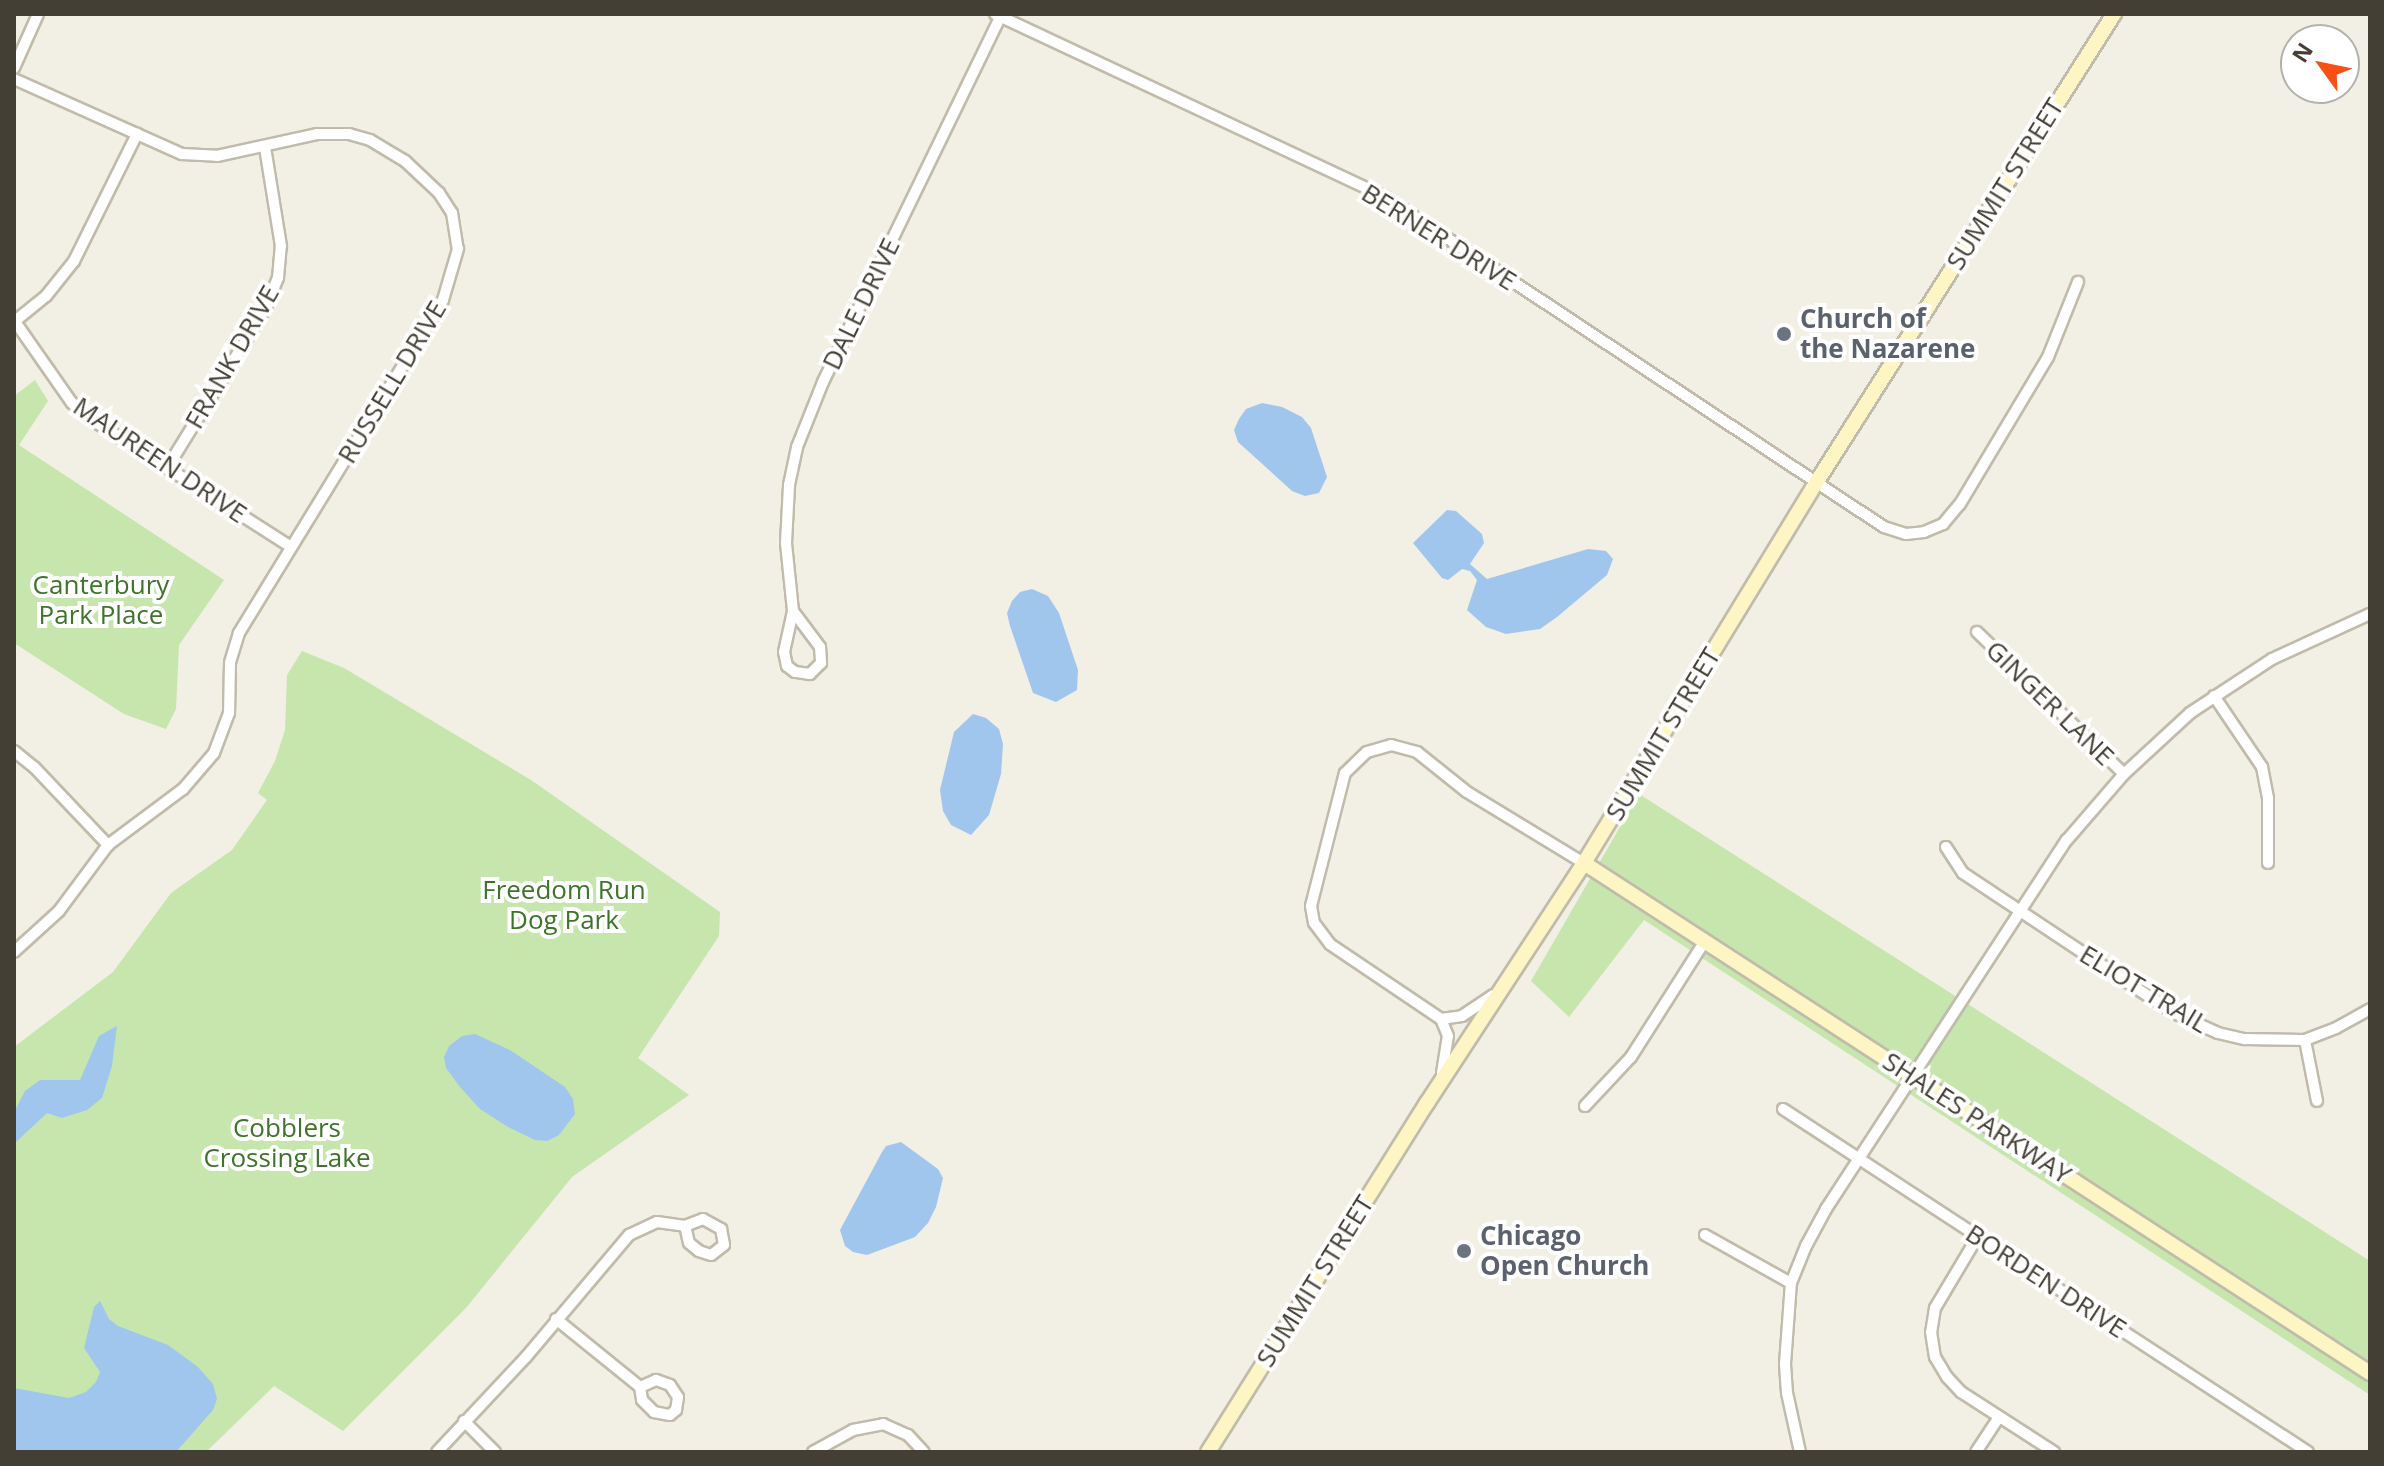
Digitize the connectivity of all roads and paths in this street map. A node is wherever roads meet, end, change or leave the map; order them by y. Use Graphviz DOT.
graph roads {
  1 [pos="38,14"];
  2 [pos="2114,14"];
  3 [pos="999,15"];
  4 [pos="14,68"];
  5 [pos="14,79"];
  6 [pos="137,134"];
  7 [pos="265,147"];
  8 [pos="2078,282"];
  9 [pos="14,321"];
  10 [pos="167,468"];
  11 [pos="1816,483"];
  12 [pos="291,547"];
  13 [pos="793,611"];
  14 [pos="2370,614"];
  15 [pos="1977,632"];
  16 [pos="2214,696"];
  17 [pos="14,751"];
  18 [pos="2124,774"];
  19 [pos="108,845"];
  20 [pos="1946,847"];
  21 [pos="1584,863"];
  22 [pos="2268,863"];
  23 [pos="2021,912"];
  24 [pos="1705,941"];
  25 [pos="14,952"];
  26 [pos="1504,985"];
  27 [pos="2370,1009"];
  28 [pos="1441,1019"];
  29 [pos="2305,1040"];
  30 [pos="1914,1077"];
  31 [pos="2317,1101"];
  32 [pos="1427,1103"];
  33 [pos="1585,1106"];
  34 [pos="1783,1109"];
  35 [pos="1860,1159"];
  36 [pos="685,1226"];
  37 [pos="1705,1235"];
  38 [pos="1978,1236"];
  39 [pos="1791,1283"];
  40 [pos="556,1319"];
  41 [pos="2370,1373"];
  42 [pos="640,1387"];
  43 [pos="1999,1417"];
  44 [pos="464,1421"];
  45 [pos="2291,1447"];
  46 [pos="437,1452"];
  47 [pos="495,1452"];
  48 [pos="813,1452"];
  49 [pos="924,1452"];
  50 [pos="1208,1452"];
  51 [pos="1800,1452"];
  52 [pos="1976,1452"];
  53 [pos="2054,1452"];
  54 [pos="2308,1452"];
  1 -- 4 [label="street"];
  2 -- 11 [label="main road, SUMMIT STREET"];
  3 -- 11 [label="street, BERNER DRIVE"];
  3 -- 13 [label="street, DALE DRIVE"];
  5 -- 6 [label="street, RUSSELL DRIVE"];
  6 -- 7 [label="street, RUSSELL DRIVE"];
  6 -- 9 [label="street"];
  7 -- 10 [label="street, FRANK DRIVE"];
  7 -- 12 [label="street, RUSSELL DRIVE"];
  8 -- 11 [label="street, BERNER DRIVE"];
  9 -- 10 [label="street, MAUREEN DRIVE"];
  10 -- 12 [label="street, MAUREEN DRIVE"];
  11 -- 21 [label="main road, SUMMIT STREET"];
  12 -- 19 [label="street, RUSSELL DRIVE"];
  13 -- 13 [label="street, DALE DRIVE"];
  14 -- 16 [label="street"];
  15 -- 18 [label="street, GINGER LANE"];
  16 -- 18 [label="street"];
  16 -- 22 [label="street"];
  17 -- 19 [label="street"];
  18 -- 23 [label="street"];
  19 -- 25 [label="street, RUSSELL DRIVE"];
  20 -- 23 [label="street, ELIOT TRAIL"];
  21 -- 24 [label="main road, SHALES PARKWAY"];
  21 -- 26 [label="main road, SUMMIT STREET"];
  21 -- 28 [label="street"];
  23 -- 29 [label="street, ELIOT TRAIL"];
  23 -- 30 [label="street"];
  24 -- 30 [label="main road, SHALES PARKWAY"];
  24 -- 33 [label="street"];
  26 -- 28 [label="street"];
  26 -- 32 [label="main road, SUMMIT STREET"];
  27 -- 29 [label="street, ELIOT TRAIL"];
  28 -- 32 [label="street"];
  29 -- 31 [label="street"];
  30 -- 35 [label="street"];
  30 -- 41 [label="main road, SHALES PARKWAY"];
  32 -- 50 [label="main road, SUMMIT STREET"];
  34 -- 35 [label="street, BORDEN DRIVE"];
  35 -- 38 [label="street, BORDEN DRIVE"];
  35 -- 39 [label="street"];
  36 -- 40 [label="street"];
  37 -- 39 [label="street"];
  38 -- 43 [label="street"];
  38 -- 45 [label="street, BORDEN DRIVE"];
  39 -- 51 [label="street"];
  40 -- 42 [label="street"];
  40 -- 44 [label="street"];
  43 -- 52 [label="street"];
  43 -- 53 [label="street"];
  44 -- 46 [label="street"];
  44 -- 47 [label="street"];
  45 -- 54 [label="street, BORDEN DRIVE"];
  48 -- 49 [label="street"];
}
